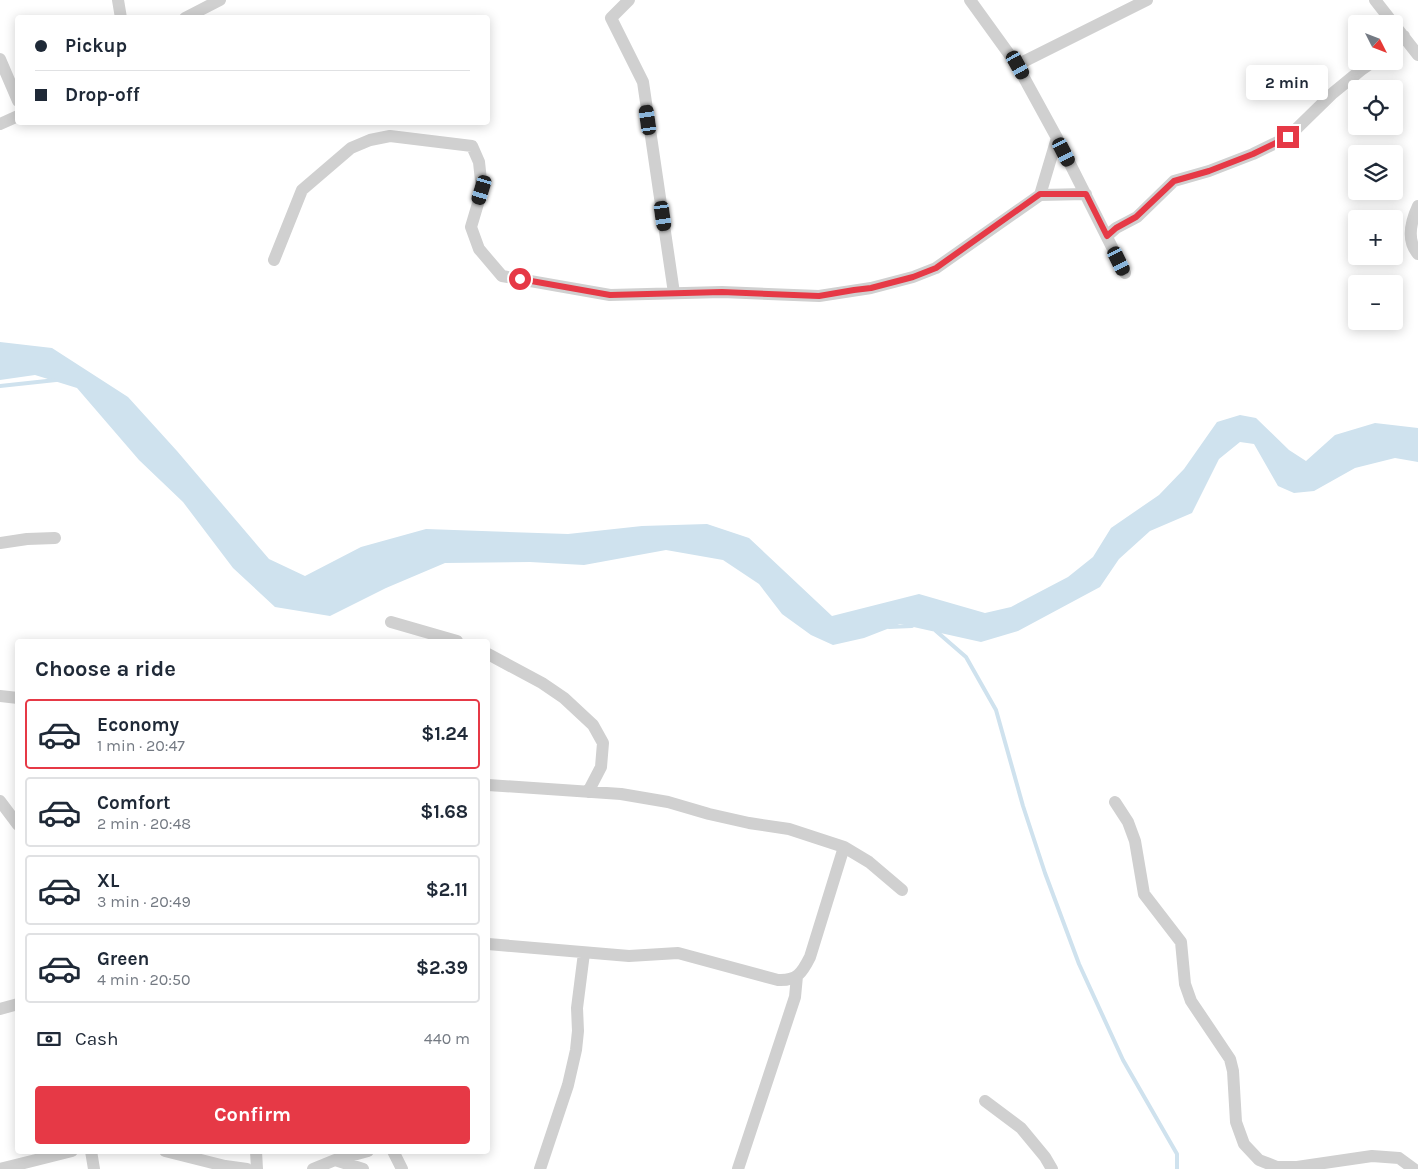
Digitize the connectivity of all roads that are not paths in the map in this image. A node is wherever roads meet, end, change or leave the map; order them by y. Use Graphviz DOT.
graph roads {
  1 [pos="118,0"];
  2 [pos="220,0"];
  3 [pos="630,0"];
  4 [pos="970,0"];
  5 [pos="1147,0"];
  6 [pos="1375,0"];
  7 [pos="121,15"];
  8 [pos="191,15"];
  9 [pos="1404,36"];
  10 [pos="1418,55"];
  11 [pos="0,59"];
  12 [pos="1018,65"];
  13 [pos="1361,70"];
  14 [pos="15,94"];
  15 [pos="15,117"];
  16 [pos="0,124"];
  17 [pos="1057,138"];
  18 [pos="1040,194"];
  19 [pos="1086,194"];
  20 [pos="1418,206"];
  21 [pos="1107,236"];
  22 [pos="1418,254"];
  23 [pos="274,260"];
  24 [pos="1125,273"];
  25 [pos="674,293"];
  26 [pos="55,538"];
  27 [pos="0,543"];
  28 [pos="391,622"];
  29 [pos="449,639"];
  30 [pos="490,655"];
  31 [pos="0,696"];
  32 [pos="15,698"];
  33 [pos="490,786"];
  34 [pos="588,792"];
  35 [pos="0,801"];
  36 [pos="1115,802"];
  37 [pos="15,821"];
  38 [pos="844,847"];
  39 [pos="902,890"];
  40 [pos="490,944"];
  41 [pos="584,953"];
  42 [pos="797,976"];
  43 [pos="15,1005"];
  44 [pos="0,1009"];
  45 [pos="985,1101"];
  46 [pos="60,1154"];
  47 [pos="92,1154"];
  48 [pos="176,1154"];
  49 [pos="256,1154"];
  50 [pos="357,1154"];
  51 [pos="394,1154"];
  52 [pos="335,1160"];
  53 [pos="223,1167"];
  54 [pos="0,1169"];
  55 [pos="94,1169"];
  56 [pos="247,1169"];
  57 [pos="257,1169"];
  58 [pos="313,1169"];
  59 [pos="363,1169"];
  60 [pos="402,1169"];
  61 [pos="540,1169"];
  62 [pos="738,1169"];
  63 [pos="1052,1169"];
  64 [pos="1414,1169"];
  1 -- 7 [label="street"];
  2 -- 8 [label="street"];
  3 -- 25 [label="street"];
  4 -- 12 [label="street"];
  5 -- 12 [label="street"];
  6 -- 9 [label="street"];
  9 -- 10 [label="street"];
  11 -- 14 [label="street"];
  12 -- 17 [label="street"];
  13 -- 21 [label="street"];
  15 -- 16 [label="street"];
  17 -- 18 [label="street"];
  17 -- 19 [label="street"];
  18 -- 19 [label="street"];
  18 -- 25 [label="street"];
  19 -- 21 [label="street"];
  20 -- 22 [label="street"];
  21 -- 24 [label="street"];
  23 -- 25 [label="street"];
  26 -- 27 [label="street"];
  28 -- 29 [label="street"];
  30 -- 34 [label="street"];
  31 -- 32 [label="street"];
  33 -- 34 [label="street"];
  34 -- 38 [label="street"];
  35 -- 37 [label="street"];
  36 -- 64 [label="street"];
  38 -- 39 [label="street"];
  38 -- 42 [label="street"];
  40 -- 41 [label="street"];
  41 -- 42 [label="street"];
  41 -- 61 [label="street"];
  42 -- 62 [label="street"];
  43 -- 44 [label="street"];
  45 -- 63 [label="street"];
  46 -- 54 [label="street"];
  47 -- 55 [label="street"];
  48 -- 53 [label="street"];
  49 -- 57 [label="street"];
  50 -- 52 [label="street"];
  51 -- 60 [label="street"];
  52 -- 58 [label="street"];
  52 -- 59 [label="street"];
  53 -- 56 [label="street"];
}
